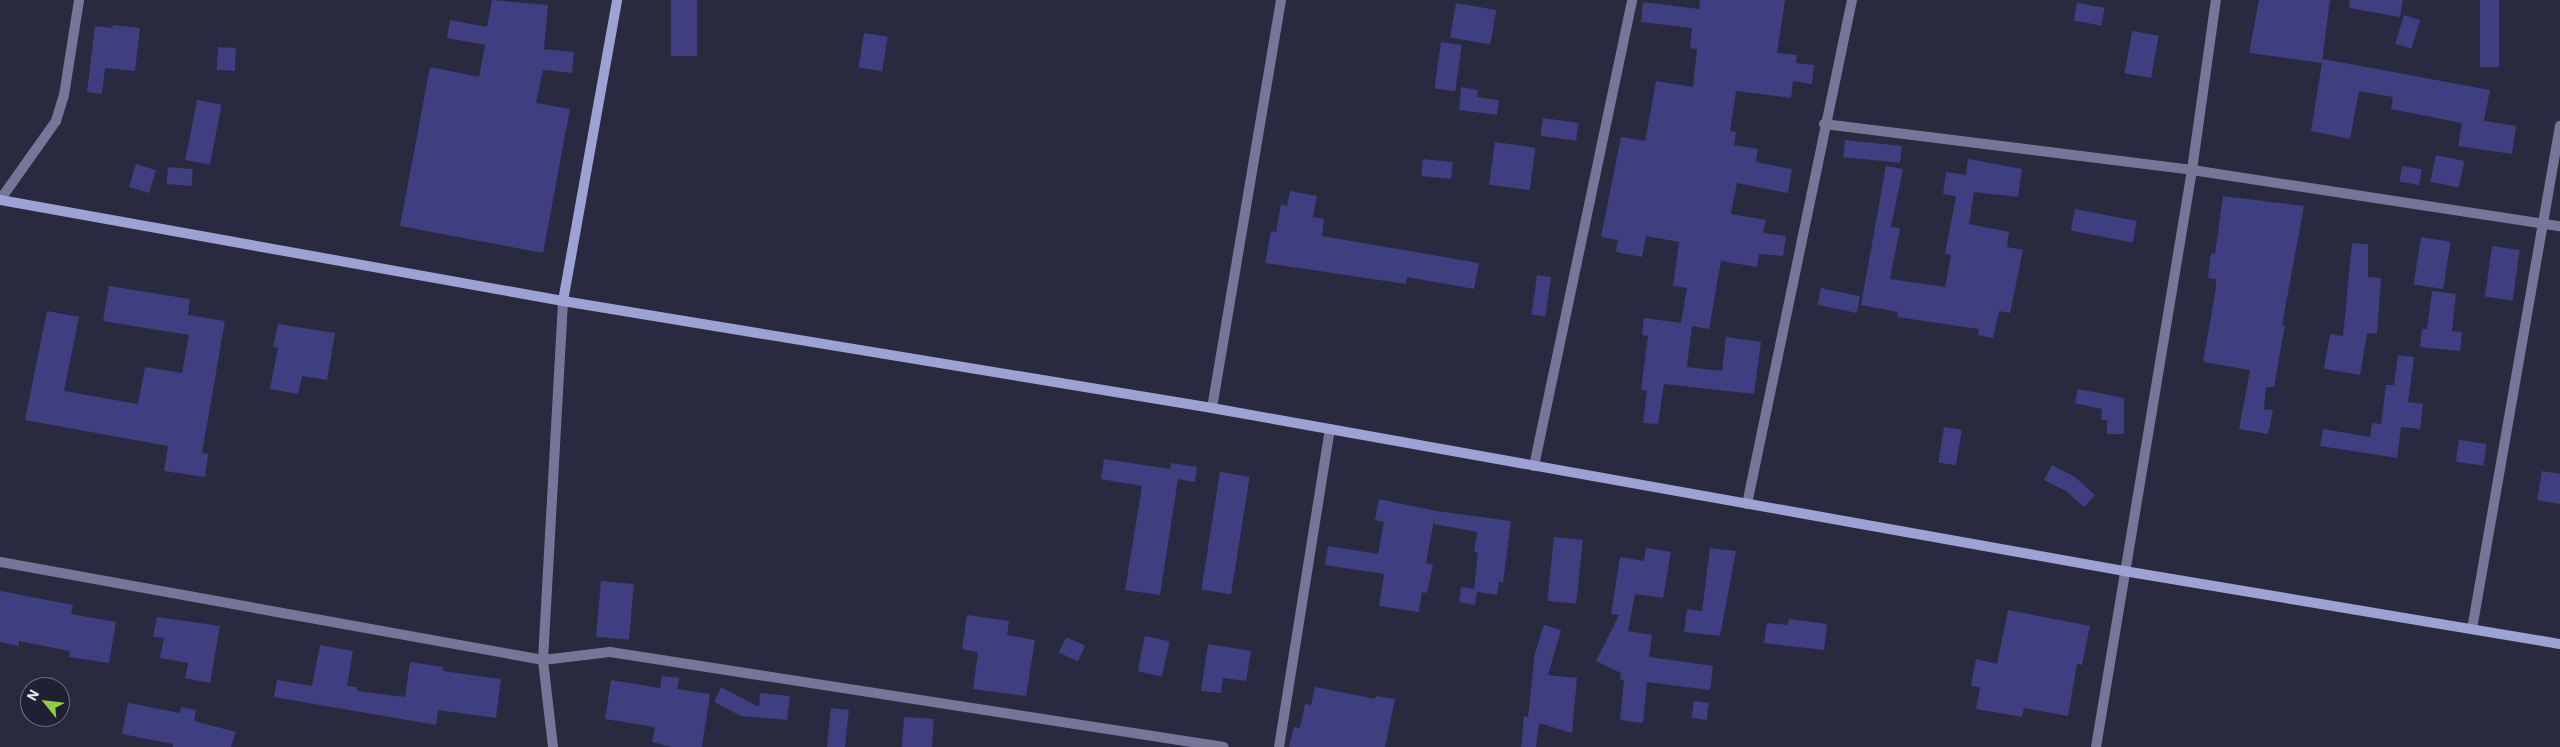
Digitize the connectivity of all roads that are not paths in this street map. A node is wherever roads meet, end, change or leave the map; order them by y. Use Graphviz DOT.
graph roads {
  1 [pos="80,0"];
  2 [pos="616,0"];
  3 [pos="1281,0"];
  4 [pos="1632,0"];
  5 [pos="1852,0"];
  6 [pos="2216,0"];
  7 [pos="1824,124"];
  8 [pos="2560,126"];
  9 [pos="2192,170"];
  10 [pos="0,200"];
  11 [pos="2544,224"];
  12 [pos="2560,226"];
  13 [pos="563,301"];
  14 [pos="1212,408"];
  15 [pos="1330,429"];
  16 [pos="1534,466"];
  17 [pos="1747,504"];
  18 [pos="0,562"];
  19 [pos="2124,571"];
  20 [pos="2472,629"];
  21 [pos="2560,644"];
  22 [pos="543,660"];
  23 [pos="553,747"];
  24 [pos="1224,747"];
  25 [pos="1279,747"];
  26 [pos="2096,747"];
  1 -- 10 [label="street"];
  2 -- 13 [label="street"];
  3 -- 14 [label="street"];
  4 -- 16 [label="street"];
  5 -- 7 [label="street"];
  6 -- 9 [label="street"];
  7 -- 9 [label="street"];
  7 -- 17 [label="street"];
  8 -- 11 [label="street"];
  9 -- 11 [label="street"];
  9 -- 19 [label="street"];
  10 -- 13 [label="street"];
  11 -- 12 [label="street"];
  11 -- 20 [label="street"];
  13 -- 14 [label="street"];
  13 -- 22 [label="street"];
  14 -- 15 [label="street"];
  15 -- 16 [label="street"];
  15 -- 25 [label="street"];
  16 -- 17 [label="street"];
  17 -- 19 [label="street"];
  18 -- 22 [label="street"];
  19 -- 20 [label="street"];
  19 -- 26 [label="street"];
  20 -- 21 [label="street"];
  22 -- 23 [label="street"];
  22 -- 24 [label="street"];
}
